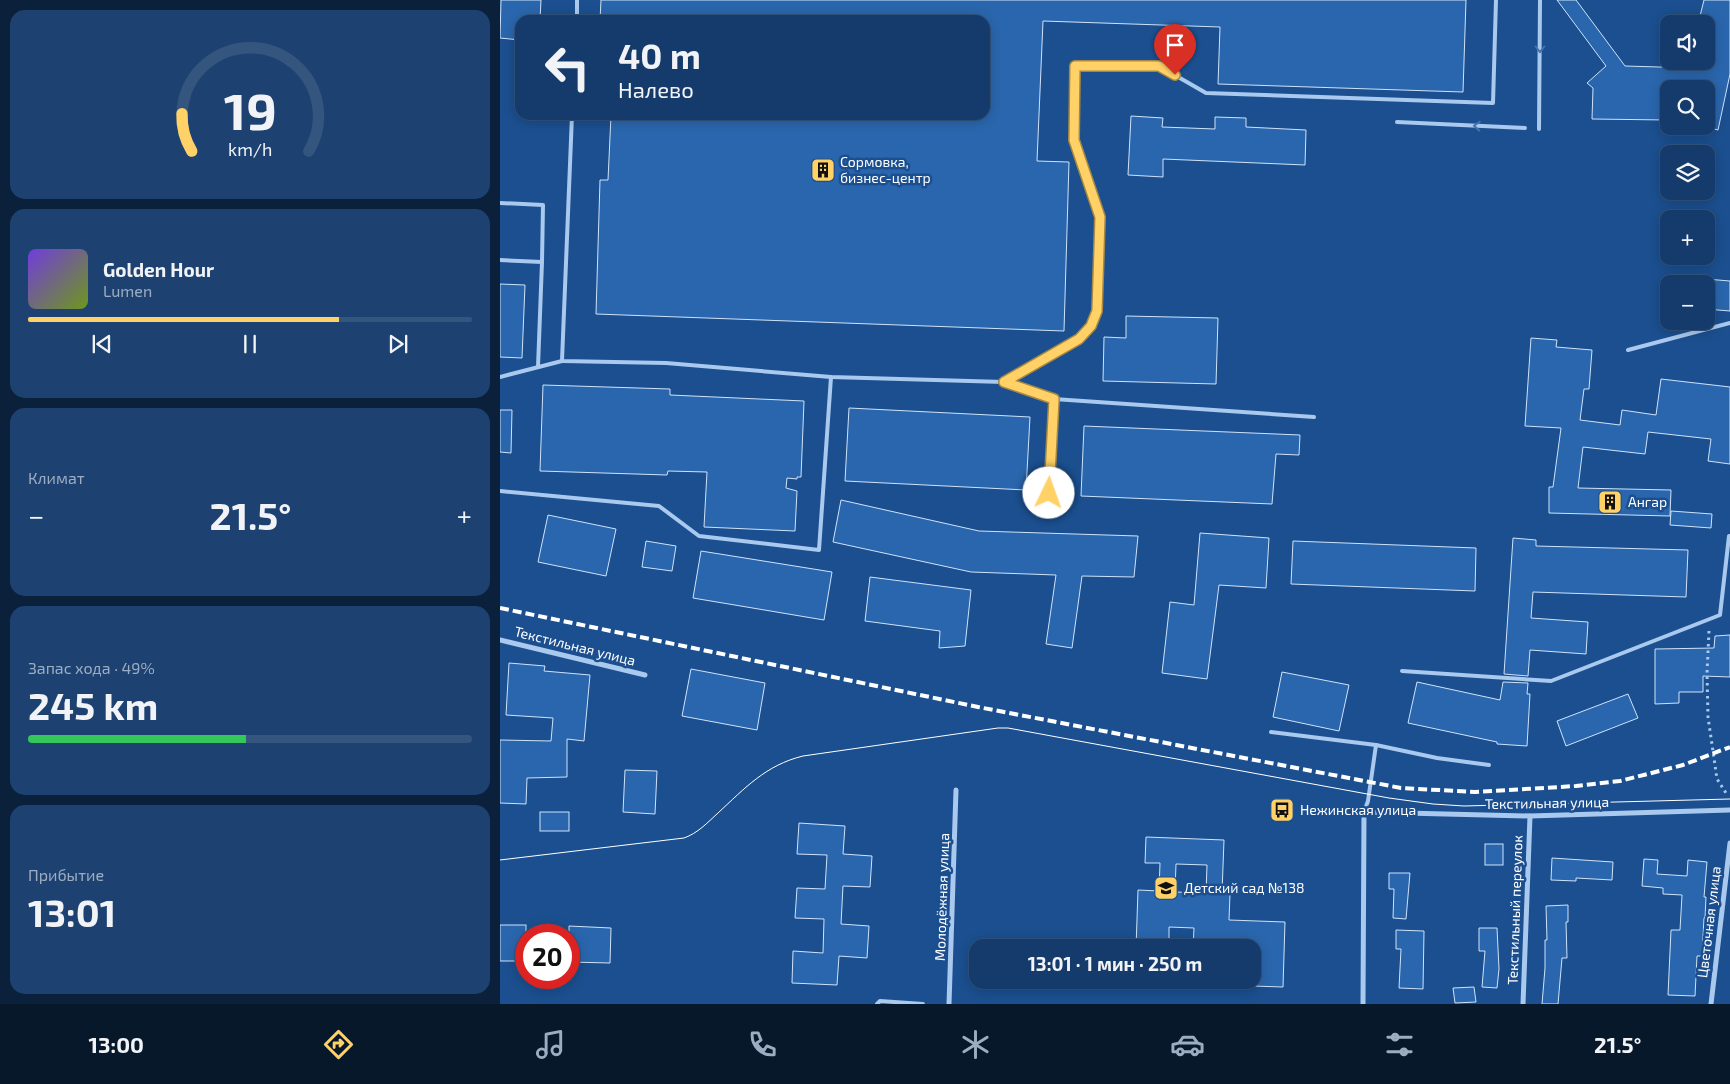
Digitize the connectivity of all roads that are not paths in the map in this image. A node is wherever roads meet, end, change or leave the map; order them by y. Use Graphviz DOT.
graph roads {
  1 [pos="578,0"];
  2 [pos="1496,0"];
  3 [pos="1540,0"];
  4 [pos="577,15"];
  5 [pos="572,120"];
  6 [pos="1397,122"];
  7 [pos="1526,128"];
  8 [pos="1539,129"];
  9 [pos="500,203"];
  10 [pos="500,260"];
  11 [pos="542,262"];
  12 [pos="1730,322"];
  13 [pos="1628,350"];
  14 [pos="562,361"];
  15 [pos="538,367"];
  16 [pos="500,377"];
  17 [pos="831,377"];
  18 [pos="1004,382"];
  19 [pos="1054,399"];
  20 [pos="1314,417"];
  21 [pos="500,491"];
  22 [pos="1049,493"];
  23 [pos="1730,536"];
  24 [pos="500,640"];
  25 [pos="1402,671"];
  26 [pos="645,675"];
  27 [pos="1271,732"];
  28 [pos="1376,745"];
  29 [pos="1489,765"];
  30 [pos="956,790"];
  31 [pos="1730,810"];
  32 [pos="1364,812"];
  33 [pos="1530,816"];
  34 [pos="1730,843"];
  35 [pos="877,1004"];
  36 [pos="923,1004"];
  37 [pos="949,1004"];
  38 [pos="1363,1004"];
  39 [pos="1523,1004"];
  40 [pos="1711,1004"];
  1 -- 4 [label="lane"];
  2 -- 18 [label="lane"];
  3 -- 8 [label="lane, one-way"];
  5 -- 14 [label="lane"];
  7 -- 6 [label="lane, one-way"];
  9 -- 11 [label="lane"];
  10 -- 11 [label="lane"];
  11 -- 15 [label="lane"];
  12 -- 13 [label="lane"];
  14 -- 15 [label="lane"];
  14 -- 17 [label="lane"];
  15 -- 16 [label="lane"];
  17 -- 18 [label="lane"];
  17 -- 21 [label="lane"];
  18 -- 19 [label="lane"];
  19 -- 20 [label="lane"];
  19 -- 22 [label="lane"];
  23 -- 25 [label="lane"];
  24 -- 26 [label="street, Текстильная улица"];
  27 -- 28 [label="lane"];
  28 -- 29 [label="lane"];
  28 -- 32 [label="lane"];
  30 -- 37 [label="street, Молодёжная улица"];
  31 -- 33 [label="street, Текстильная улица"];
  32 -- 33 [label="street, Текстильная улица"];
  32 -- 38 [label="street"];
  33 -- 39 [label="street, Текстильный переулок"];
  34 -- 40 [label="street, Цветочная улица"];
  35 -- 36 [label="lane"];
}
